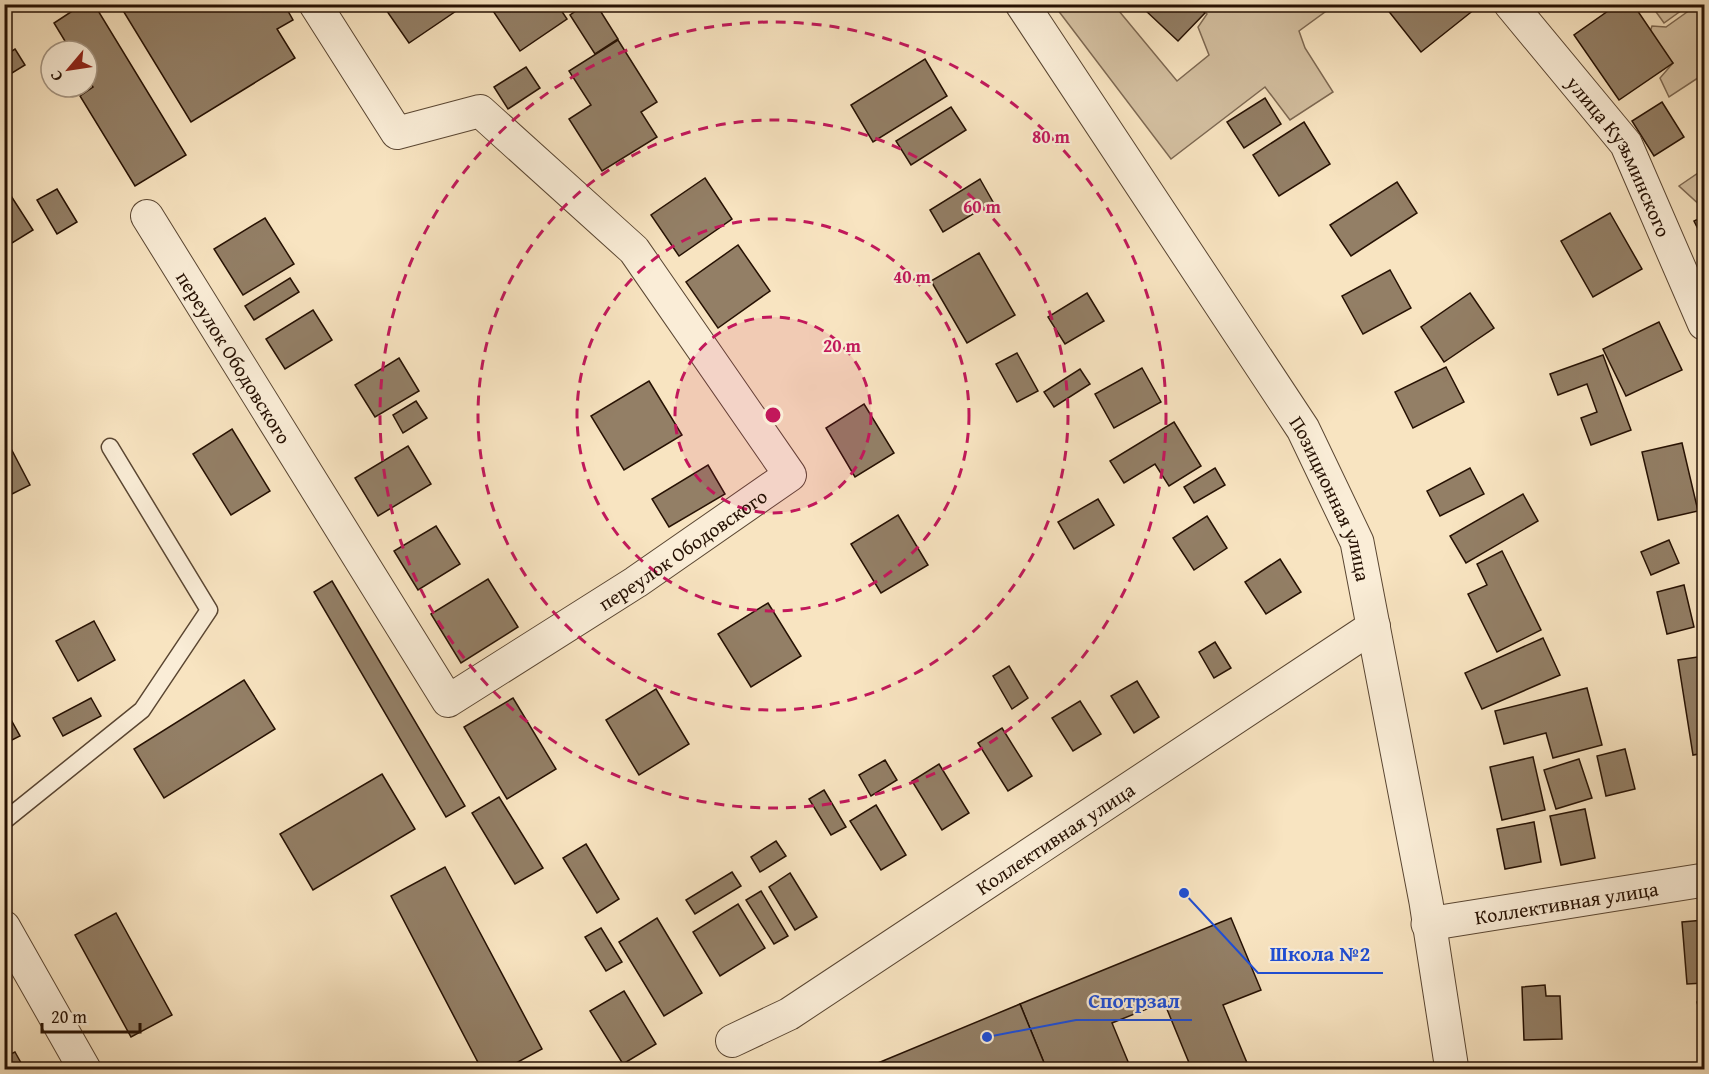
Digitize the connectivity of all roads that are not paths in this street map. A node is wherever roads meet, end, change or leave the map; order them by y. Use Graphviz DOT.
graph roads {
  1 [pos="315,4"];
  2 [pos="1022,4"];
  3 [pos="1510,4"];
  4 [pos="147,216"];
  5 [pos="1704,324"];
  6 [pos="110,447"];
  7 [pos="1374,626"];
  8 [pos="4,821"];
  9 [pos="1704,880"];
  10 [pos="1428,924"];
  11 [pos="4,927"];
  12 [pos="732,1041"];
  13 [pos="85,1070"];
  14 [pos="1452,1070"];
  1 -- 4 [label="street, переулок Ободовского"];
  2 -- 7 [label="street, Позиционная улица"];
  3 -- 5 [label="street, улица Кузьминского"];
  6 -- 8 [label="lane"];
  7 -- 10 [label="street, Позиционная улица"];
  7 -- 12 [label="street, Коллективная улица"];
  9 -- 10 [label="street, Коллективная улица"];
  10 -- 14 [label="street, Позиционная улица"];
  11 -- 13 [label="street"];
}
